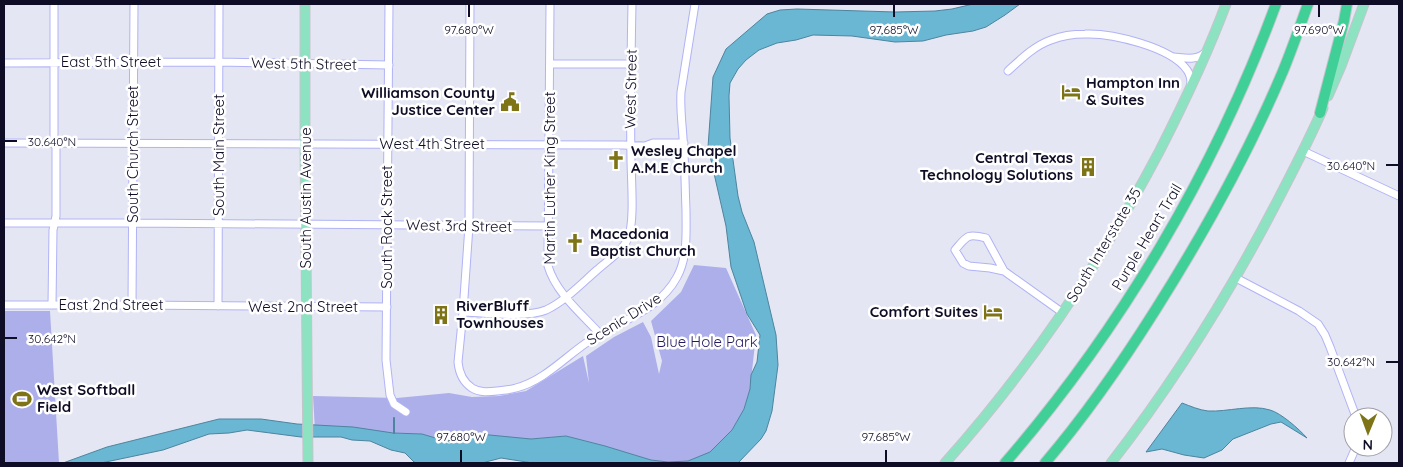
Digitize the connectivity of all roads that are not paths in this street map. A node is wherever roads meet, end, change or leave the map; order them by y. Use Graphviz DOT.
graph roads {
  1 [pos="54,4"];
  2 [pos="134,4"];
  3 [pos="219,4"];
  4 [pos="305,4"];
  5 [pos="390,4"];
  6 [pos="470,4"];
  7 [pos="550,4"];
  8 [pos="632,4"];
  9 [pos="695,4"];
  10 [pos="1226,4"];
  11 [pos="1276,4"];
  12 [pos="1308,4"];
  13 [pos="1347,4"];
  14 [pos="1364,4"];
  15 [pos="1209,49"];
  16 [pos="1173,57"];
  17 [pos="53,62"];
  18 [pos="219,62"];
  19 [pos="4,63"];
  20 [pos="133,63"];
  21 [pos="306,64"];
  22 [pos="550,64"];
  23 [pos="631,64"];
  24 [pos="389,65"];
  25 [pos="1008,71"];
  26 [pos="1192,87"];
  27 [pos="1320,113"];
  28 [pos="4,143"];
  29 [pos="56,143"];
  30 [pos="134,143"];
  31 [pos="219,144"];
  32 [pos="305,144"];
  33 [pos="388,144"];
  34 [pos="469,145"];
  35 [pos="550,145"];
  36 [pos="630,146"];
  37 [pos="684,146"];
  38 [pos="1303,151"];
  39 [pos="1399,196"];
  40 [pos="133,222"];
  41 [pos="4,223"];
  42 [pos="55,223"];
  43 [pos="218,223"];
  44 [pos="306,224"];
  45 [pos="388,225"];
  46 [pos="469,226"];
  47 [pos="549,226"];
  48 [pos="1004,271"];
  49 [pos="1236,278"];
  50 [pos="566,297"];
  51 [pos="132,304"];
  52 [pos="4,305"];
  53 [pos="52,305"];
  54 [pos="218,306"];
  55 [pos="306,306"];
  56 [pos="387,307"];
  57 [pos="463,312"];
  58 [pos="1063,313"];
  59 [pos="600,334"];
  60 [pos="1352,407"];
  61 [pos="406,412"];
  62 [pos="308,463"];
  63 [pos="945,463"];
  64 [pos="1005,463"];
  65 [pos="1044,463"];
  66 [pos="1111,463"];
  1 -- 17 [label="street"];
  2 -- 20 [label="street, South Church Street"];
  3 -- 18 [label="street, South Main Street"];
  4 -- 21 [label="main road, South Austin Avenue"];
  5 -- 24 [label="street, South Rock Street"];
  6 -- 34 [label="street, Scenic Drive"];
  7 -- 22 [label="street, Martin Luther King Street"];
  8 -- 23 [label="street, West Street"];
  9 -- 37 [label="street, Scenic Drive"];
  10 -- 15 [label="main road, South Interstate 35"];
  11 -- 64 [label="highway, Purple Heart Trail"];
  12 -- 65 [label="highway"];
  13 -- 27 [label="highway"];
  14 -- 27 [label="main road"];
  15 -- 16 [label="street"];
  15 -- 26 [label="main road, South Interstate 35"];
  16 -- 25 [label="street"];
  16 -- 26 [label="street"];
  17 -- 19 [label="street, East 5th Street"];
  17 -- 20 [label="street, East 5th Street"];
  17 -- 29 [label="street"];
  18 -- 20 [label="street, East 5th Street"];
  18 -- 21 [label="street, West 5th Street"];
  18 -- 31 [label="street, South Main Street"];
  20 -- 30 [label="street, South Church Street"];
  21 -- 24 [label="street, West 5th Street"];
  21 -- 32 [label="main road, South Austin Avenue"];
  22 -- 23 [label="street"];
  22 -- 35 [label="street, Martin Luther King Street"];
  23 -- 36 [label="street, West Street"];
  24 -- 33 [label="street, South Rock Street"];
  26 -- 58 [label="main road, South Interstate 35"];
  27 -- 38 [label="main road"];
  28 -- 29 [label="street, West 4th Street"];
  29 -- 30 [label="street, West 4th Street"];
  29 -- 42 [label="street"];
  30 -- 31 [label="street, West 4th Street"];
  30 -- 40 [label="street, South Church Street"];
  31 -- 32 [label="street, West 4th Street"];
  31 -- 43 [label="street, South Main Street"];
  32 -- 33 [label="street, West 4th Street"];
  32 -- 44 [label="main road, South Austin Avenue"];
  33 -- 34 [label="street, West 4th Street"];
  33 -- 45 [label="street, South Rock Street"];
  34 -- 35 [label="street, West 4th Street"];
  34 -- 46 [label="street, Scenic Drive"];
  35 -- 36 [label="street, West 4th Street"];
  35 -- 47 [label="street, Martin Luther King Street"];
  36 -- 37 [label="street, West 4th Street"];
  36 -- 50 [label="street, West Street"];
  37 -- 59 [label="street, Scenic Drive"];
  38 -- 39 [label="street"];
  38 -- 49 [label="main road"];
  40 -- 42 [label="street, West 3rd Street"];
  40 -- 43 [label="street, West 3rd Street"];
  40 -- 51 [label="street, South Church Street"];
  41 -- 42 [label="street, West 3rd Street"];
  42 -- 53 [label="street"];
  43 -- 44 [label="street, West 3rd Street"];
  43 -- 54 [label="street, South Main Street"];
  44 -- 45 [label="street, West 3rd Street"];
  44 -- 55 [label="main road, South Austin Avenue"];
  45 -- 46 [label="street, West 3rd Street"];
  45 -- 56 [label="street, South Rock Street"];
  46 -- 47 [label="street, West 3rd Street"];
  46 -- 57 [label="street, Scenic Drive"];
  47 -- 50 [label="street, Martin Luther King Street"];
  48 -- 48 [label="street"];
  48 -- 58 [label="street"];
  49 -- 60 [label="street"];
  49 -- 66 [label="main road"];
  50 -- 57 [label="street"];
  50 -- 59 [label="street, Martin Luther King Street"];
  51 -- 53 [label="street, East 2nd Street"];
  51 -- 54 [label="street, East 2nd Street"];
  52 -- 53 [label="street, East 2nd Street"];
  54 -- 55 [label="street, West 2nd Street"];
  55 -- 56 [label="street, West 2nd Street"];
  55 -- 62 [label="main road, South Austin Avenue"];
  56 -- 61 [label="street, South Rock Street"];
  57 -- 59 [label="street, Scenic Drive"];
  58 -- 63 [label="main road, South Interstate 35"];
}
